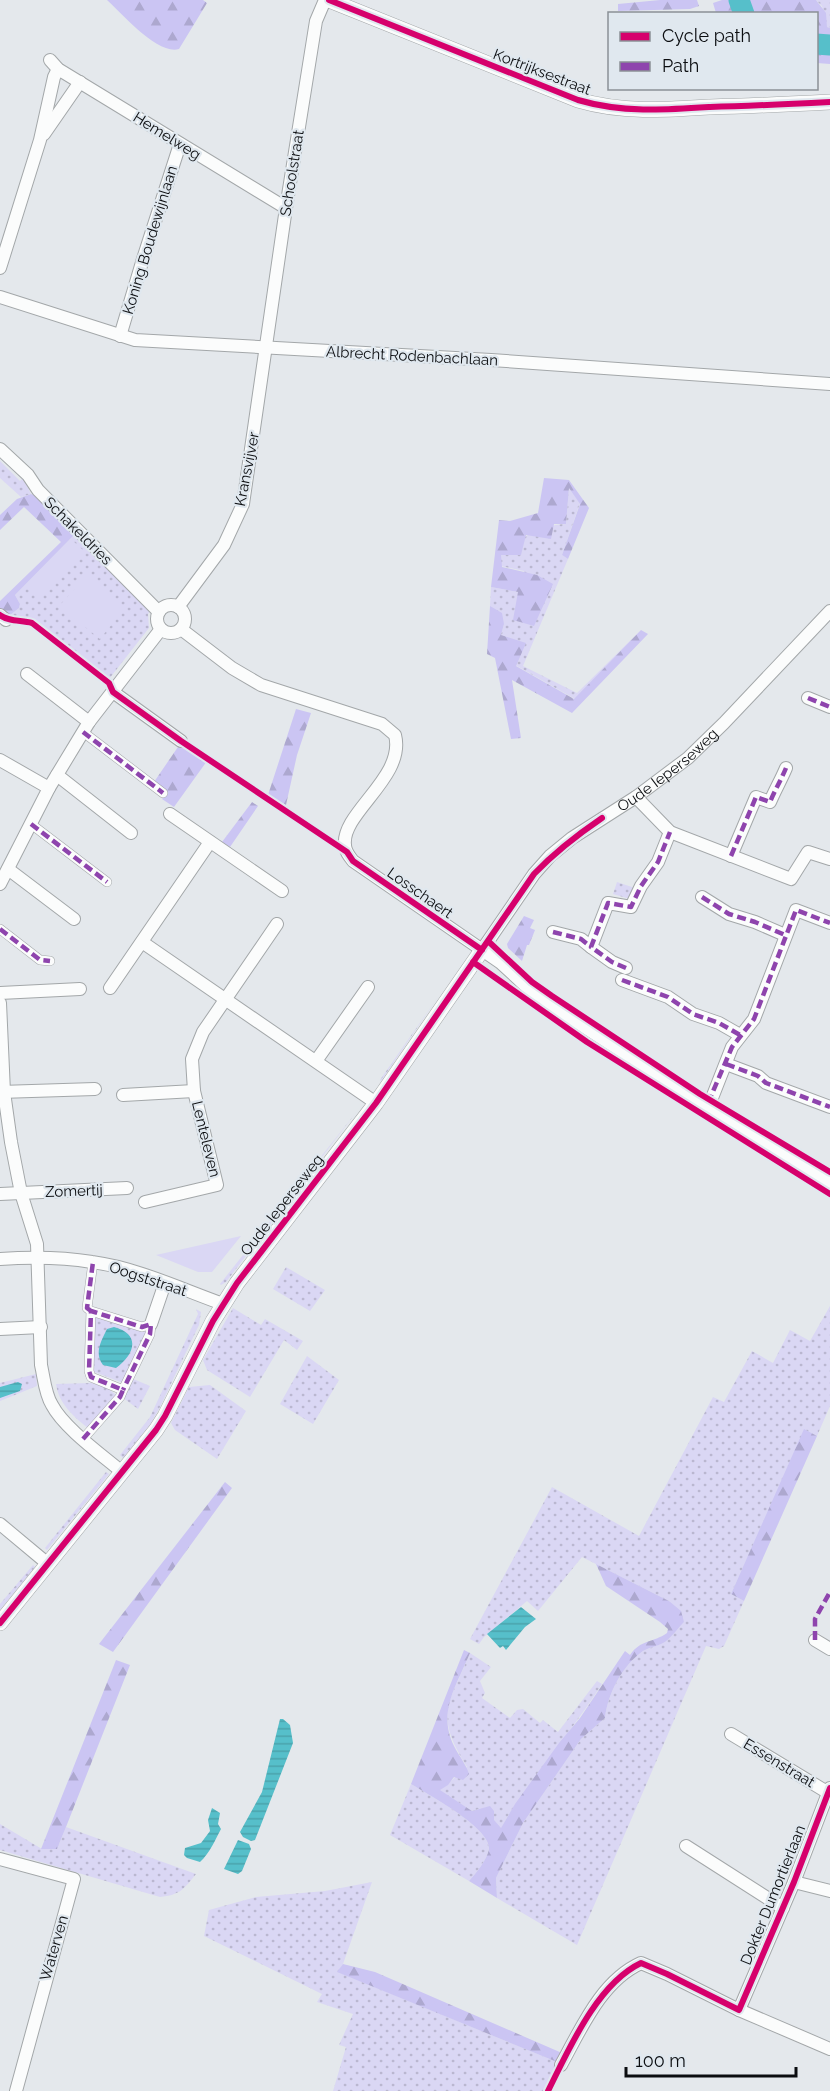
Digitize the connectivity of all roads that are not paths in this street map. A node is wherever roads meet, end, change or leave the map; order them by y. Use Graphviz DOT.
graph roads {
  1 [pos="327,0"];
  2 [pos="80,82"];
  3 [pos="830,102"];
  4 [pos="40,140"];
  5 [pos="180,144"];
  6 [pos="286,208"];
  7 [pos="0,268"];
  8 [pos="0,297"];
  9 [pos="120,336"];
  10 [pos="266,348"];
  11 [pos="830,384"];
  12 [pos="0,449"];
  13 [pos="178,607"];
  14 [pos="830,611"];
  15 [pos="159,612"];
  16 [pos="161,629"];
  17 [pos="181,629"];
  18 [pos="27,674"];
  19 [pos="113,692"];
  20 [pos="808,698"];
  21 [pos="830,707"];
  22 [pos="86,727"];
  23 [pos="181,741"];
  24 [pos="0,760"];
  25 [pos="786,768"];
  26 [pos="57,775"];
  27 [pos="49,788"];
  28 [pos="163,794"];
  29 [pos="636,798"];
  30 [pos="170,814"];
  31 [pos="31,824"];
  32 [pos="670,832"];
  33 [pos="131,833"];
  34 [pos="210,842"];
  35 [pos="730,855"];
  36 [pos="830,859"];
  37 [pos="8,870"];
  38 [pos="107,882"];
  39 [pos="0,884"];
  40 [pos="282,891"];
  41 [pos="702,897"];
  42 [pos="74,919"];
  43 [pos="830,922"];
  44 [pos="276,924"];
  45 [pos="0,929"];
  46 [pos="553,932"];
  47 [pos="785,936"];
  48 [pos="142,942"];
  49 [pos="591,947"];
  50 [pos="482,950"];
  51 [pos="50,961"];
  52 [pos="626,968"];
  53 [pos="622,980"];
  54 [pos="368,987"];
  55 [pos="110,988"];
  56 [pos="80,989"];
  57 [pos="0,993"];
  58 [pos="226,999"];
  59 [pos="0,1003"];
  60 [pos="740,1035"];
  61 [pos="316,1061"];
  62 [pos="726,1064"];
  63 [pos="95,1089"];
  64 [pos="194,1091"];
  65 [pos="2,1092"];
  66 [pos="123,1095"];
  67 [pos="376,1103"];
  68 [pos="707,1106"];
  69 [pos="830,1107"];
  70 [pos="830,1182"];
  71 [pos="127,1188"];
  72 [pos="21,1193"];
  73 [pos="0,1194"];
  74 [pos="145,1202"];
  75 [pos="37,1257"];
  76 [pos="0,1259"];
  77 [pos="93,1262"];
  78 [pos="165,1283"];
  79 [pos="223,1304"];
  80 [pos="90,1311"];
  81 [pos="151,1324"];
  82 [pos="41,1327"];
  83 [pos="0,1329"];
  84 [pos="123,1390"];
  85 [pos="83,1438"];
  86 [pos="122,1472"];
  87 [pos="0,1524"];
  88 [pos="48,1564"];
  89 [pos="0,1623"];
  90 [pos="815,1640"];
  91 [pos="830,1649"];
  92 [pos="731,1734"];
  93 [pos="829,1790"];
  94 [pos="686,1846"];
  95 [pos="0,1859"];
  96 [pos="794,1882"];
  97 [pos="830,1891"];
  98 [pos="783,1908"];
  99 [pos="739,2010"];
  100 [pos="830,2049"];
  101 [pos="561,2065"];
  102 [pos="16,2091"];
  1 -- 3 [label="street, Kortrijksestraat"];
  1 -- 6 [label="street, Schoolstraat"];
  2 -- 4 [label="street"];
  2 -- 4 [label="street, Hemelweg"];
  2 -- 5 [label="street, Hemelweg"];
  4 -- 7 [label="street"];
  5 -- 6 [label="street, Hemelweg"];
  5 -- 9 [label="street, Koning Boudewijnlaan"];
  6 -- 10 [label="street, Schoolstraat"];
  8 -- 9 [label="street, Albrecht Rodenbachlaan"];
  9 -- 10 [label="street, Albrecht Rodenbachlaan"];
  10 -- 11 [label="street, Albrecht Rodenbachlaan"];
  10 -- 13 [label="street, Kransvijver"];
  12 -- 15 [label="street, Schakeldries"];
  13 -- 15 [label="street"];
  13 -- 17 [label="street"];
  14 -- 29 [label="street, Oude Ieperseweg"];
  15 -- 16 [label="street"];
  16 -- 17 [label="street"];
  16 -- 19 [label="street"];
  17 -- 50 [label="street, Losschaert"];
  18 -- 22 [label="street"];
  19 -- 22 [label="street"];
  19 -- 23 [label="street"];
  20 -- 21 [label="street"];
  22 -- 26 [label="street"];
  22 -- 28 [label="street"];
  24 -- 27 [label="street"];
  25 -- 35 [label="street"];
  26 -- 27 [label="street"];
  26 -- 33 [label="street"];
  27 -- 31 [label="street"];
  29 -- 32 [label="street"];
  29 -- 50 [label="street, Oude Ieperseweg"];
  30 -- 34 [label="street"];
  31 -- 37 [label="street"];
  31 -- 38 [label="street"];
  32 -- 35 [label="street"];
  32 -- 49 [label="street"];
  34 -- 40 [label="street"];
  34 -- 48 [label="street"];
  35 -- 36 [label="street"];
  37 -- 39 [label="street"];
  37 -- 42 [label="street"];
  41 -- 47 [label="street"];
  43 -- 47 [label="street"];
  44 -- 58 [label="street, Lenteleven"];
  45 -- 51 [label="street"];
  46 -- 49 [label="street"];
  47 -- 60 [label="street"];
  48 -- 55 [label="street"];
  48 -- 58 [label="street"];
  49 -- 52 [label="street"];
  50 -- 67 [label="street, Oude Ieperseweg"];
  50 -- 68 [label="street"];
  53 -- 60 [label="street"];
  54 -- 61 [label="street"];
  56 -- 57 [label="street"];
  58 -- 61 [label="street"];
  58 -- 64 [label="street, Lenteleven"];
  59 -- 65 [label="street, Zomertij"];
  60 -- 62 [label="street"];
  61 -- 67 [label="street"];
  62 -- 68 [label="street"];
  62 -- 69 [label="street"];
  63 -- 65 [label="street"];
  64 -- 66 [label="street, Lenteleven"];
  64 -- 74 [label="street, Lenteleven"];
  65 -- 72 [label="street, Zomertij"];
  67 -- 79 [label="street, Oude Ieperseweg"];
  68 -- 70 [label="street"];
  71 -- 72 [label="street, Zomertij"];
  72 -- 73 [label="street, Zomertij"];
  72 -- 75 [label="street, Zomertij"];
  75 -- 76 [label="street, Oogststraat"];
  75 -- 77 [label="street, Oogststraat"];
  75 -- 82 [label="street, Zomertij"];
  77 -- 78 [label="street, Oogststraat"];
  77 -- 80 [label="street"];
  78 -- 79 [label="street, Oogststraat"];
  78 -- 81 [label="street"];
  79 -- 86 [label="street, Oude Ieperseweg"];
  80 -- 81 [label="street"];
  80 -- 84 [label="street"];
  81 -- 84 [label="street"];
  82 -- 83 [label="street"];
  82 -- 85 [label="street, Zomertij"];
  84 -- 85 [label="street"];
  85 -- 86 [label="street, Zomertij"];
  86 -- 88 [label="street, Oude Ieperseweg"];
  87 -- 88 [label="street"];
  88 -- 89 [label="street, Oude Ieperseweg"];
  90 -- 91 [label="street"];
  92 -- 93 [label="street, Essenstraat"];
  93 -- 96 [label="street, Dokter Dumortierlaan"];
  94 -- 98 [label="street"];
  95 -- 102 [label="street, Waterven"];
  96 -- 97 [label="street"];
  96 -- 98 [label="street, Dokter Dumortierlaan"];
  98 -- 99 [label="street, Dokter Dumortierlaan"];
  99 -- 100 [label="street"];
  99 -- 101 [label="street"];
}
